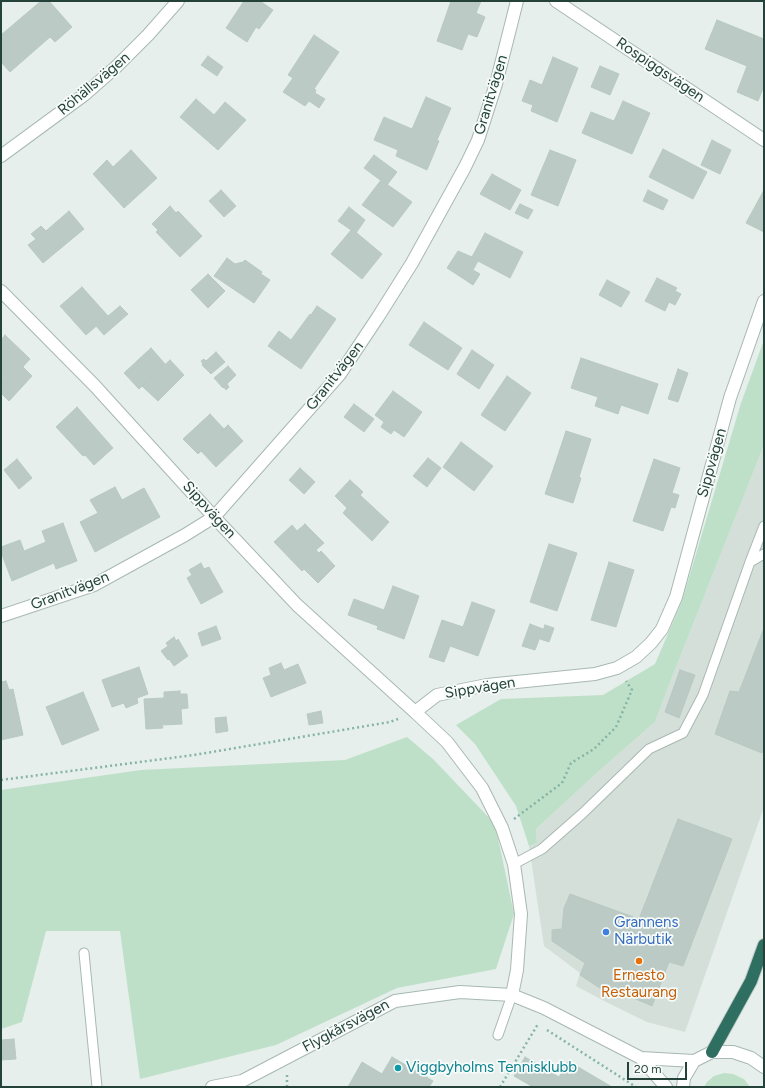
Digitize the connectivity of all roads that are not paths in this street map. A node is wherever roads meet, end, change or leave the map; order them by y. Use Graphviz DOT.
graph roads {
  1 [pos="178,1"];
  2 [pos="517,1"];
  3 [pos="556,1"];
  4 [pos="764,140"];
  5 [pos="1,156"];
  6 [pos="1,291"];
  7 [pos="764,301"];
  8 [pos="214,517"];
  9 [pos="764,526"];
  10 [pos="764,554"];
  11 [pos="750,562"];
  12 [pos="1,616"];
  13 [pos="415,712"];
  14 [pos="514,864"];
  15 [pos="764,945"];
  16 [pos="84,953"];
  17 [pos="512,996"];
  18 [pos="498,1035"];
  19 [pos="712,1052"];
  20 [pos="641,1058"];
  21 [pos="694,1061"];
  22 [pos="764,1067"];
  23 [pos="97,1087"];
  24 [pos="212,1087"];
  25 [pos="666,1087"];
  26 [pos="683,1087"];
  1 -- 5 [label="street, Röhällsvägen"];
  2 -- 8 [label="street, Granitvägen"];
  3 -- 4 [label="street, Rospiggsvägen"];
  6 -- 8 [label="street, Sippvägen"];
  7 -- 13 [label="street, Sippvägen"];
  8 -- 12 [label="street, Granitvägen"];
  8 -- 13 [label="street, Sippvägen"];
  9 -- 11 [label="lane"];
  10 -- 11 [label="lane"];
  11 -- 14 [label="lane"];
  13 -- 14 [label="street"];
  14 -- 17 [label="street"];
  15 -- 19 [label="highway"];
  16 -- 23 [label="lane"];
  17 -- 18 [label="lane"];
  17 -- 20 [label="street, Flygkårsvägen"];
  17 -- 24 [label="street, Flygkårsvägen"];
  19 -- 21 [label="street"];
  19 -- 22 [label="street"];
  20 -- 21 [label="street, Flygkårsvägen"];
  20 -- 25 [label="street, Flygkårsvägen"];
  21 -- 26 [label="street"];
}
